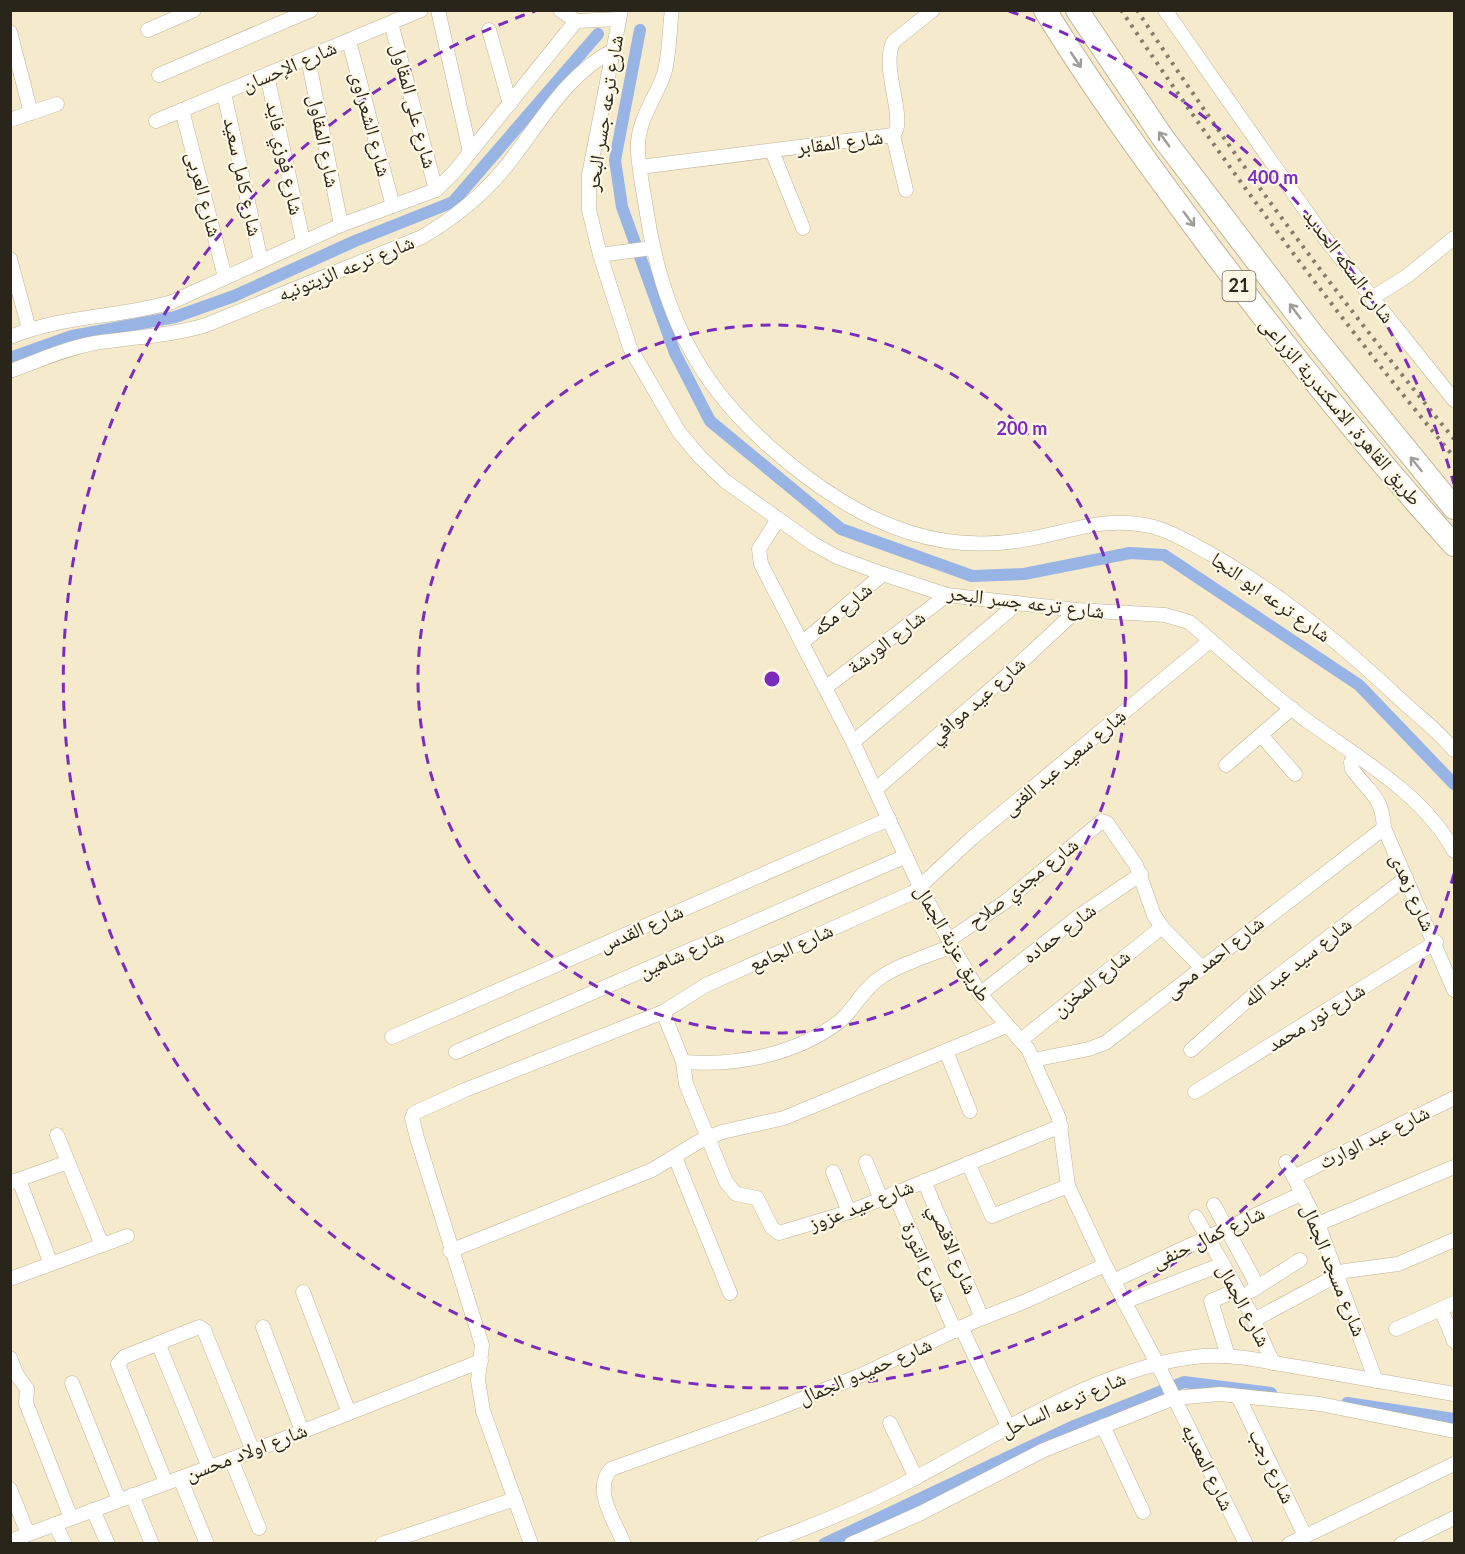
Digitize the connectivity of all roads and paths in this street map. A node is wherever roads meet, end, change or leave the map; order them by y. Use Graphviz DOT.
graph roads {
  1 [pos="194,10"];
  2 [pos="311,10"];
  3 [pos="421,10"];
  4 [pos="438,10"];
  5 [pos="560,10"];
  6 [pos="672,10"];
  7 [pos="933,10"];
  8 [pos="1045,10"];
  9 [pos="1077,10"];
  10 [pos="1165,10"];
  11 [pos="620,15"];
  12 [pos="167,16"];
  13 [pos="1175,17"];
  14 [pos="576,21"];
  15 [pos="391,23"];
  16 [pos="148,30"];
  17 [pos="489,30"];
  18 [pos="10,32"];
  19 [pos="349,41"];
  20 [pos="614,50"];
  21 [pos="308,58"];
  22 [pos="159,75"];
  23 [pos="267,75"];
  24 [pos="224,93"];
  25 [pos="57,104"];
  26 [pos="510,104"];
  27 [pos="182,110"];
  28 [pos="31,113"];
  29 [pos="10,120"];
  30 [pos="156,121"];
  31 [pos="893,135"];
  32 [pos="772,151"];
  33 [pos="471,152"];
  34 [pos="640,167"];
  35 [pos="436,190"];
  36 [pos="906,190"];
  37 [pos="393,206"];
  38 [pos="340,225"];
  39 [pos="803,228"];
  40 [pos="1455,238"];
  41 [pos="303,241"];
  42 [pos="646,249"];
  43 [pos="605,254"];
  44 [pos="10,259"];
  45 [pos="261,261"];
  46 [pos="225,277"];
  47 [pos="1372,298"];
  48 [pos="29,329"];
  49 [pos="10,337"];
  50 [pos="10,371"];
  51 [pos="1455,400"];
  52 [pos="1455,508"];
  53 [pos="778,519"];
  54 [pos="1455,545"];
  55 [pos="883,574"];
  56 [pos="947,595"];
  57 [pos="1018,603"];
  58 [pos="1077,610"];
  59 [pos="1211,640"];
  60 [pos="802,643"];
  61 [pos="825,688"];
  62 [pos="1292,708"];
  63 [pos="1261,735"];
  64 [pos="853,742"];
  65 [pos="1455,750"];
  66 [pos="1357,755"];
  67 [pos="1226,765"];
  68 [pos="1295,774"];
  69 [pos="876,789"];
  70 [pos="889,819"];
  71 [pos="1384,828"];
  72 [pos="1455,851"];
  73 [pos="906,856"];
  74 [pos="1141,874"];
  75 [pos="1406,878"];
  76 [pos="920,887"];
  77 [pos="1161,927"];
  78 [pos="1436,942"];
  79 [pos="950,943"];
  80 [pos="1201,967"];
  81 [pos="1455,990"];
  82 [pos="980,994"];
  83 [pos="663,1012"];
  84 [pos="1006,1026"];
  85 [pos="392,1036"];
  86 [pos="1021,1040"];
  87 [pos="1191,1050"];
  88 [pos="946,1051"];
  89 [pos="456,1052"];
  90 [pos="1033,1060"];
  91 [pos="683,1062"];
  92 [pos="1195,1092"];
  93 [pos="1455,1098"];
  94 [pos="970,1111"];
  95 [pos="1061,1126"];
  96 [pos="57,1135"];
  97 [pos="709,1138"];
  98 [pos="675,1156"];
  99 [pos="68,1162"];
  100 [pos="866,1162"];
  101 [pos="1286,1162"];
  102 [pos="968,1163"];
  103 [pos="1455,1167"];
  104 [pos="833,1172"];
  105 [pos="1294,1177"];
  106 [pos="15,1181"];
  107 [pos="924,1181"];
  108 [pos="1068,1186"];
  109 [pos="1303,1193"];
  110 [pos="887,1196"];
  111 [pos="1214,1205"];
  112 [pos="849,1212"];
  113 [pos="1196,1217"];
  114 [pos="1318,1224"];
  115 [pos="1227,1228"];
  116 [pos="127,1236"];
  117 [pos="1207,1237"];
  118 [pos="1455,1240"];
  119 [pos="102,1245"];
  120 [pos="450,1251"];
  121 [pos="1300,1260"];
  122 [pos="51,1264"];
  123 [pos="1223,1264"];
  124 [pos="1105,1265"];
  125 [pos="1339,1275"];
  126 [pos="10,1279"];
  127 [pos="1113,1281"];
  128 [pos="1258,1287"];
  129 [pos="303,1292"];
  130 [pos="730,1293"];
  131 [pos="1239,1294"];
  132 [pos="1124,1302"];
  133 [pos="1455,1303"];
  134 [pos="1441,1309"];
  135 [pos="982,1318"];
  136 [pos="1254,1320"];
  137 [pos="262,1328"];
  138 [pos="958,1329"];
  139 [pos="1396,1329"];
  140 [pos="1455,1341"];
  141 [pos="158,1343"];
  142 [pos="1228,1356"];
  143 [pos="10,1359"];
  144 [pos="481,1361"];
  145 [pos="1274,1363"];
  146 [pos="1159,1367"];
  147 [pos="1376,1381"];
  148 [pos="72,1383"];
  149 [pos="1455,1394"];
  150 [pos="1172,1395"];
  151 [pos="1238,1396"];
  152 [pos="349,1413"];
  153 [pos="890,1423"];
  154 [pos="1103,1426"];
  155 [pos="1009,1428"];
  156 [pos="302,1431"];
  157 [pos="1455,1431"];
  158 [pos="253,1451"];
  159 [pos="231,1459"];
  160 [pos="1455,1464"];
  161 [pos="209,1467"];
  162 [pos="180,1478"];
  163 [pos="916,1478"];
  164 [pos="166,1483"];
  165 [pos="10,1489"];
  166 [pos="132,1495"];
  167 [pos="119,1500"];
  168 [pos="515,1500"];
  169 [pos="93,1510"];
  170 [pos="1143,1512"];
  171 [pos="71,1518"];
  172 [pos="1455,1518"];
  173 [pos="55,1524"];
  174 [pos="259,1528"];
  175 [pos="1305,1536"];
  176 [pos="19,1539"];
  177 [pos="65,1544"];
  178 [pos="108,1544"];
  179 [pos="152,1544"];
  180 [pos="207,1544"];
  181 [pos="382,1544"];
  182 [pos="531,1544"];
  183 [pos="624,1544"];
  184 [pos="763,1544"];
  185 [pos="851,1544"];
  186 [pos="1246,1544"];
  187 [pos="1289,1544"];
  188 [pos="1401,1544"];
  1 -- 12 [label="street"];
  2 -- 22 [label="street"];
  3 -- 15 [label="street, شارع الإحسان"];
  4 -- 33 [label="street"];
  5 -- 14 [label="street"];
  6 -- 34 [label="street, شارع ترعه ابو النجا"];
  7 -- 31 [label="street, شارع المقابر"];
  8 -- 54 [label="highway, طريق القاهرة, الاسكندرية الزراعى / 21, one-way"];
  52 -- 9 [label="highway, طريق القاهرة, الاسكندرية الزراعى / 21, one-way"];
  10 -- 13 [label="street, شارع السكه الحديد"];
  11 -- 14 [label="street"];
  11 -- 20 [label="street, شارع ترعه جسر البحر"];
  12 -- 16 [label="street"];
  13 -- 47 [label="street, شارع السكه الحديد"];
  14 -- 26 [label="street, شارع ترعه الزيتونيه"];
  15 -- 19 [label="street, شارع الإحسان"];
  15 -- 35 [label="street, شارع على المقاول"];
  17 -- 26 [label="street"];
  18 -- 28 [label="street"];
  19 -- 21 [label="street, شارع الإحسان"];
  19 -- 37 [label="street, شارع الشعراوى"];
  20 -- 43 [label="street, شارع ترعه جسر البحر"];
  20 -- 50 [label="street, شارع ترعه الزيتونيه"];
  21 -- 23 [label="street, شارع الإحسان"];
  21 -- 38 [label="street, شارع المقاول"];
  23 -- 24 [label="street, شارع الإحسان"];
  23 -- 41 [label="street, شارع فوزي فايد"];
  24 -- 27 [label="street, شارع الإحسان"];
  24 -- 45 [label="street, شارع كامل سعيد"];
  25 -- 28 [label="street"];
  26 -- 33 [label="street, شارع ترعه الزيتونيه"];
  27 -- 30 [label="street, شارع الإحسان"];
  27 -- 46 [label="street, شارع العربى"];
  28 -- 29 [label="street"];
  31 -- 32 [label="street, شارع المقابر"];
  31 -- 36 [label="street"];
  32 -- 34 [label="street, شارع المقابر"];
  32 -- 39 [label="street"];
  33 -- 35 [label="street, شارع ترعه الزيتونيه"];
  34 -- 42 [label="street, شارع ترعه ابو النجا"];
  35 -- 37 [label="street, شارع ترعه الزيتونيه"];
  37 -- 38 [label="street, شارع ترعه الزيتونيه"];
  38 -- 41 [label="street, شارع ترعه الزيتونيه"];
  40 -- 47 [label="street"];
  41 -- 45 [label="street, شارع ترعه الزيتونيه"];
  42 -- 43 [label="street"];
  42 -- 65 [label="street, شارع ترعه ابو النجا"];
  43 -- 53 [label="street, شارع ترعه جسر البحر"];
  44 -- 48 [label="street"];
  45 -- 46 [label="street, شارع ترعه الزيتونيه"];
  46 -- 48 [label="street, شارع ترعه الزيتونيه"];
  47 -- 51 [label="street, شارع السكه الحديد"];
  48 -- 49 [label="street, شارع ترعه الزيتونيه"];
  53 -- 55 [label="street, شارع ترعه جسر البحر"];
  53 -- 60 [label="street, طريق عزبة الجمال"];
  55 -- 56 [label="street, شارع ترعه جسر البحر"];
  55 -- 60 [label="street, شارع مكه"];
  56 -- 57 [label="street, شارع ترعه جسر البحر"];
  56 -- 61 [label="street, شارع الورشة"];
  57 -- 58 [label="street, شارع ترعه جسر البحر"];
  57 -- 64 [label="street"];
  58 -- 59 [label="street, شارع ترعه جسر البحر"];
  58 -- 69 [label="street, شارع عيد موافي"];
  59 -- 62 [label="street, شارع ترعه جسر البحر"];
  59 -- 76 [label="street, شارع سعيد عبد الغنى"];
  60 -- 61 [label="street, طريق عزبة الجمال"];
  61 -- 64 [label="street, طريق عزبة الجمال"];
  62 -- 63 [label="street"];
  62 -- 66 [label="street, شارع ترعه جسر البحر"];
  63 -- 67 [label="street"];
  63 -- 68 [label="street"];
  64 -- 69 [label="street, طريق عزبة الجمال"];
  66 -- 71 [label="street, شارع زهدى"];
  66 -- 72 [label="street, شارع ترعه جسر البحر"];
  69 -- 70 [label="street, طريق عزبة الجمال"];
  70 -- 73 [label="street, طريق عزبة الجمال"];
  70 -- 85 [label="street, شارع القدس"];
  71 -- 75 [label="street, شارع زهدى"];
  71 -- 80 [label="street, شارع احمد محى"];
  73 -- 76 [label="street, طريق عزبة الجمال"];
  73 -- 89 [label="street, شارع شاهين"];
  74 -- 77 [label="street"];
  74 -- 79 [label="street, شارع مجدي صلاح"];
  74 -- 82 [label="street, شارع حماده"];
  75 -- 78 [label="street, شارع زهدى"];
  75 -- 87 [label="street, شارع سيد عبد الله"];
  76 -- 79 [label="street, طريق عزبة الجمال"];
  76 -- 83 [label="street, شارع الجامع"];
  77 -- 80 [label="street"];
  77 -- 86 [label="street, شارع المخزن"];
  78 -- 81 [label="street, شارع زهدى"];
  78 -- 92 [label="street, شارع نور محمد"];
  79 -- 82 [label="street, طريق عزبة الجمال"];
  79 -- 91 [label="street, شارع مجدي صلاح"];
  80 -- 90 [label="street, شارع احمد محى"];
  82 -- 84 [label="street, طريق عزبة الجمال"];
  83 -- 91 [label="street"];
  83 -- 120 [label="street, شارع الجامع"];
  84 -- 86 [label="street, طريق عزبة الجمال"];
  84 -- 88 [label="street"];
  86 -- 90 [label="street, طريق عزبة الجمال"];
  88 -- 94 [label="street"];
  88 -- 97 [label="street"];
  90 -- 95 [label="street, طريق عزبة الجمال"];
  91 -- 97 [label="street"];
  93 -- 105 [label="street, شارع عبد الوارث"];
  95 -- 102 [label="street, شارع عيد عزوز"];
  95 -- 108 [label="street, طريق عزبة الجمال"];
  96 -- 99 [label="street"];
  97 -- 98 [label="street"];
  97 -- 112 [label="street, شارع عيد عزوز"];
  98 -- 120 [label="street"];
  98 -- 130 [label="street"];
  99 -- 106 [label="street"];
  99 -- 119 [label="street"];
  100 -- 110 [label="street, شارع الثورة"];
  101 -- 105 [label="street, شارع مسجد الجمال"];
  102 -- 107 [label="street, شارع عيد عزوز"];
  102 -- 108 [label="street"];
  103 -- 114 [label="street"];
  104 -- 112 [label="street"];
  105 -- 109 [label="street, شارع مسجد الجمال"];
  106 -- 122 [label="street"];
  107 -- 110 [label="street, شارع عيد عزوز"];
  107 -- 135 [label="street, شارع الاقصي"];
  108 -- 124 [label="street, طريق عزبة الجمال"];
  109 -- 114 [label="street, شارع مسجد الجمال"];
  109 -- 115 [label="street, شارع كمال حنفى"];
  110 -- 112 [label="street, شارع عيد عزوز"];
  110 -- 138 [label="street, شارع الثورة"];
  111 -- 115 [label="street"];
  113 -- 117 [label="street, شارع الجمال"];
  114 -- 125 [label="street, شارع مسجد الجمال"];
  115 -- 117 [label="street, شارع كمال حنفى"];
  115 -- 128 [label="street"];
  116 -- 119 [label="street"];
  117 -- 123 [label="street, شارع الجمال"];
  117 -- 127 [label="street, شارع كمال حنفى"];
  118 -- 125 [label="street"];
  119 -- 122 [label="street"];
  120 -- 144 [label="street"];
  121 -- 128 [label="street"];
  122 -- 126 [label="street"];
  123 -- 131 [label="street, شارع الجمال"];
  123 -- 132 [label="street"];
  124 -- 127 [label="street, طريق عزبة الجمال"];
  124 -- 135 [label="street, شارع حميدو الجمال"];
  125 -- 136 [label="street"];
  125 -- 147 [label="street, شارع مسجد الجمال"];
  127 -- 132 [label="street, طريق عزبة الجمال"];
  128 -- 131 [label="street"];
  129 -- 152 [label="street"];
  131 -- 136 [label="street, شارع الجمال"];
  131 -- 142 [label="street"];
  132 -- 146 [label="street, طريق عزبة الجمال"];
  133 -- 134 [label="street"];
  134 -- 139 [label="street"];
  134 -- 140 [label="street"];
  135 -- 138 [label="street, شارع حميدو الجمال"];
  136 -- 145 [label="street, شارع الجمال"];
  137 -- 156 [label="street"];
  138 -- 155 [label="street, شارع الثورة"];
  138 -- 183 [label="street, شارع حميدو الجمال"];
  141 -- 158 [label="street"];
  141 -- 161 [label="street"];
  141 -- 164 [label="street"];
  142 -- 145 [label="street, شارع ترعه الساحل"];
  142 -- 146 [label="street, شارع ترعه الساحل"];
  143 -- 171 [label="street"];
  144 -- 152 [label="street, شارع اولاد محسن"];
  144 -- 168 [label="street"];
  145 -- 147 [label="street, شارع ترعه الساحل"];
  146 -- 150 [label="street, شارع المعديه"];
  146 -- 155 [label="street, شارع ترعه الساحل"];
  147 -- 149 [label="street, شارع ترعه الساحل"];
  148 -- 167 [label="street"];
  150 -- 151 [label="street, شارع ترعه الساحل"];
  150 -- 154 [label="street, شارع ترعه الساحل"];
  150 -- 186 [label="street, شارع المعديه"];
  151 -- 157 [label="street, شارع ترعه الساحل"];
  151 -- 175 [label="street, شارع رجب"];
  152 -- 156 [label="street, شارع اولاد محسن"];
  153 -- 163 [label="street"];
  154 -- 170 [label="street"];
  154 -- 185 [label="street, شارع ترعه الساحل"];
  155 -- 163 [label="street, شارع ترعه الساحل"];
  156 -- 158 [label="street, شارع اولاد محسن"];
  158 -- 159 [label="street, شارع اولاد محسن"];
  159 -- 161 [label="street, شارع اولاد محسن"];
  159 -- 174 [label="street"];
  160 -- 175 [label="street"];
  161 -- 162 [label="street, شارع اولاد محسن"];
  162 -- 164 [label="street, شارع اولاد محسن"];
  162 -- 180 [label="street"];
  163 -- 184 [label="street, شارع ترعه الساحل"];
  164 -- 166 [label="street, شارع اولاد محسن"];
  165 -- 176 [label="street"];
  166 -- 167 [label="street, شارع اولاد محسن"];
  166 -- 179 [label="street"];
  167 -- 169 [label="street, شارع اولاد محسن"];
  168 -- 181 [label="street"];
  168 -- 182 [label="street"];
  169 -- 171 [label="street, شارع اولاد محسن"];
  169 -- 178 [label="street"];
  171 -- 173 [label="street, شارع اولاد محسن"];
  172 -- 188 [label="street"];
  173 -- 176 [label="street, شارع اولاد محسن"];
  173 -- 177 [label="street"];
  175 -- 187 [label="street"];
}
